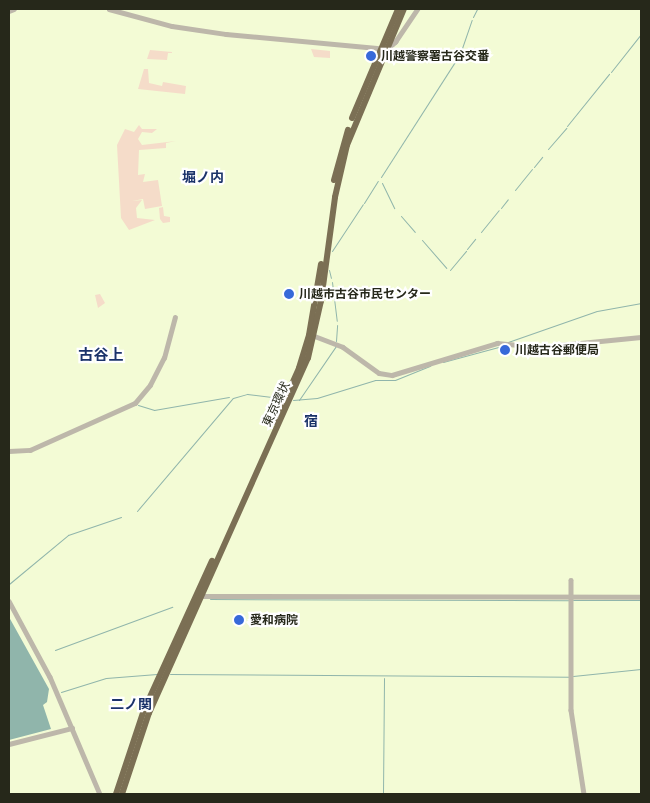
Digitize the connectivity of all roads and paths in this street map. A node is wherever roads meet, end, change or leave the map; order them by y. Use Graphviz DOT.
graph roads {
  1 [pos="14,9"];
  2 [pos="109,9"];
  3 [pos="398,9"];
  4 [pos="404,9"];
  5 [pos="417,9"];
  6 [pos="9,11"];
  7 [pos="384,49"];
  8 [pos="175,317"];
  9 [pos="312,336"];
  10 [pos="641,337"];
  11 [pos="9,451"];
  12 [pos="571,580"];
  13 [pos="198,596"];
  14 [pos="570,597"];
  15 [pos="641,597"];
  16 [pos="9,600"];
  17 [pos="72,728"];
  18 [pos="9,744"];
  19 [pos="100,794"];
  20 [pos="116,794"];
  21 [pos="122,794"];
  22 [pos="584,794"];
  1 -- 6 [label="street"];
  2 -- 7 [label="street"];
  3 -- 7 [label="highway, 東京環状"];
  4 -- 7 [label="highway, 東京環状"];
  5 -- 7 [label="street"];
  7 -- 9 [label="highway, 東京環状"];
  8 -- 11 [label="street"];
  9 -- 10 [label="street"];
  9 -- 13 [label="highway, 東京環状"];
  12 -- 14 [label="street"];
  13 -- 14 [label="street"];
  13 -- 20 [label="highway, 東京環状"];
  13 -- 21 [label="highway, 東京環状"];
  14 -- 15 [label="street"];
  14 -- 22 [label="street"];
  16 -- 17 [label="street"];
  17 -- 18 [label="street"];
  17 -- 19 [label="street"];
}
